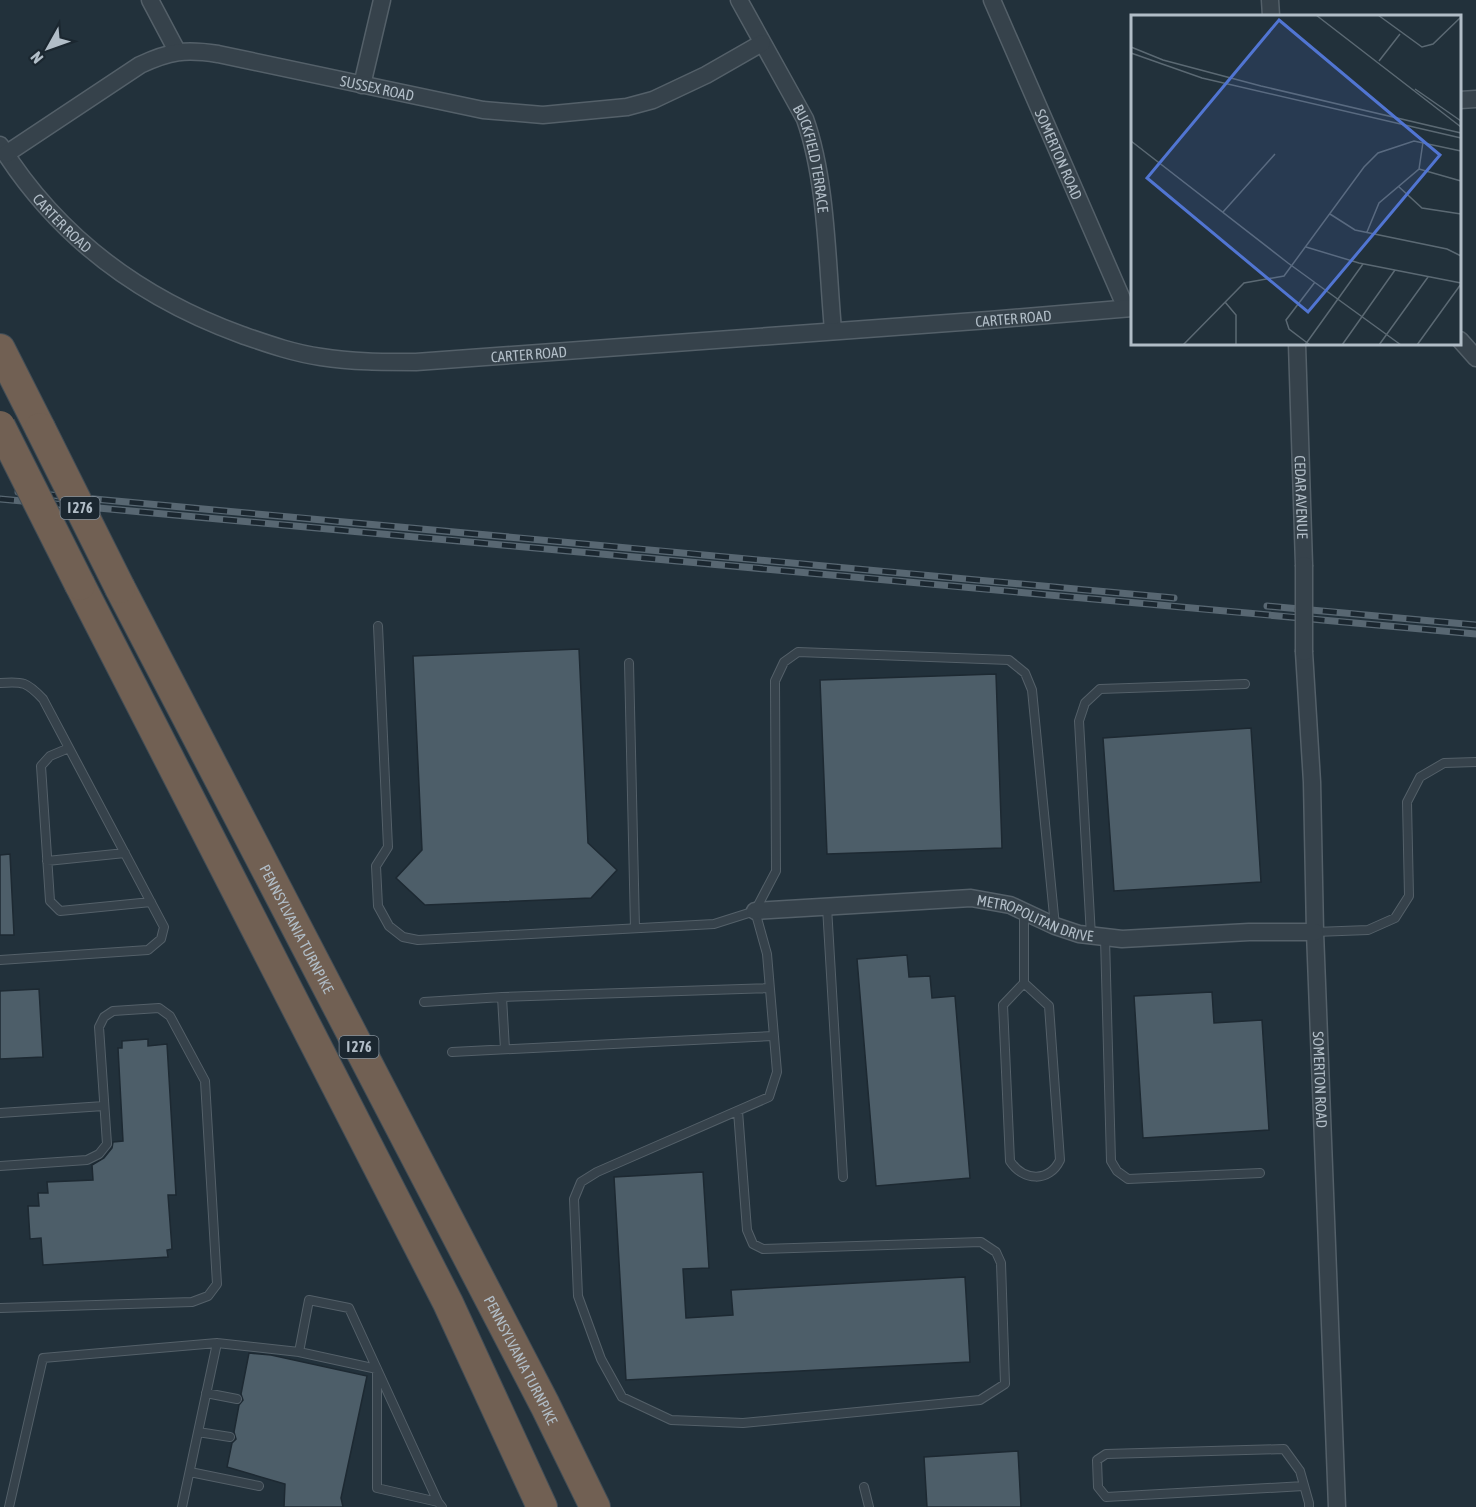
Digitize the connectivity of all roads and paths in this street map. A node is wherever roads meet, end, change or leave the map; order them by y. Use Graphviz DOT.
graph roads {
  1 [pos="150,0"];
  2 [pos="382,0"];
  3 [pos="739,0"];
  4 [pos="992,0"];
  5 [pos="1270,0"];
  6 [pos="1271,15"];
  7 [pos="762,43"];
  8 [pos="177,51"];
  9 [pos="362,85"];
  10 [pos="1476,99"];
  11 [pos="1461,100"];
  12 [pos="3,149"];
  13 [pos="1129,308"];
  14 [pos="833,330"];
  15 [pos="1461,341"];
  16 [pos="1297,345"];
  17 [pos="0,349"];
  18 [pos="1476,358"];
  19 [pos="0,426"];
  20 [pos="378,626"];
  21 [pos="1305,652"];
  22 [pos="629,663"];
  23 [pos="0,683"];
  24 [pos="1245,684"];
  25 [pos="69,748"];
  26 [pos="1476,762"];
  27 [pos="125,853"];
  28 [pos="47,861"];
  29 [pos="151,902"];
  30 [pos="826,907"];
  31 [pos="755,911"];
  32 [pos="1024,912"];
  33 [pos="1055,926"];
  34 [pos="635,928"];
  35 [pos="1315,932"];
  36 [pos="1098,937"];
  37 [pos="0,960"];
  38 [pos="1024,983"];
  39 [pos="770,988"];
  40 [pos="502,997"];
  41 [pos="424,1002"];
  42 [pos="774,1036"];
  43 [pos="505,1049"];
  44 [pos="452,1052"];
  45 [pos="104,1106"];
  46 [pos="738,1111"];
  47 [pos="0,1113"];
  48 [pos="0,1166"];
  49 [pos="1260,1173"];
  50 [pos="843,1177"];
  51 [pos="0,1308"];
  52 [pos="217,1343"];
  53 [pos="299,1352"];
  54 [pos="377,1369"];
  55 [pos="206,1393"];
  56 [pos="237,1399"];
  57 [pos="198,1432"];
  58 [pos="230,1437"];
  59 [pos="190,1472"];
  60 [pos="259,1486"];
  61 [pos="1304,1486"];
  62 [pos="864,1487"];
  63 [pos="440,1505"];
  64 [pos="9,1507"];
  65 [pos="182,1507"];
  66 [pos="542,1507"];
  67 [pos="595,1507"];
  68 [pos="868,1507"];
  69 [pos="1309,1507"];
  70 [pos="1337,1507"];
  1 -- 8 [label="street"];
  2 -- 9 [label="street"];
  3 -- 7 [label="street, BUCKFIELD TERRACE"];
  4 -- 13 [label="street, SOMERTON ROAD"];
  5 -- 6 [label="street"];
  7 -- 9 [label="street, SUSSEX ROAD"];
  7 -- 14 [label="street, BUCKFIELD TERRACE"];
  8 -- 9 [label="street, SUSSEX ROAD"];
  8 -- 12 [label="street, SUSSEX ROAD"];
  10 -- 11 [label="street"];
  12 -- 14 [label="street, CARTER ROAD"];
  13 -- 14 [label="street, CARTER ROAD"];
  15 -- 18 [label="street"];
  16 -- 21 [label="street, CEDAR AVENUE, bridge"];
  17 -- 67 [label="highway, PENNSYLVANIA TURNPIKE / I 276, bridge"];
  19 -- 66 [label="highway, I 276, bridge"];
  20 -- 34 [label="lane"];
  21 -- 35 [label="street, SOMERTON ROAD"];
  22 -- 34 [label="lane"];
  23 -- 25 [label="lane"];
  24 -- 36 [label="lane"];
  25 -- 27 [label="lane"];
  25 -- 28 [label="lane"];
  26 -- 35 [label="lane"];
  27 -- 28 [label="lane"];
  27 -- 29 [label="lane"];
  28 -- 29 [label="lane"];
  29 -- 37 [label="lane"];
  30 -- 31 [label="street, METROPOLITAN DRIVE"];
  30 -- 32 [label="street, METROPOLITAN DRIVE"];
  30 -- 50 [label="lane"];
  31 -- 33 [label="lane"];
  31 -- 34 [label="lane"];
  31 -- 39 [label="lane"];
  32 -- 33 [label="street, METROPOLITAN DRIVE"];
  32 -- 38 [label="lane"];
  33 -- 36 [label="street, METROPOLITAN DRIVE"];
  35 -- 36 [label="street, METROPOLITAN DRIVE"];
  35 -- 70 [label="street, SOMERTON ROAD"];
  36 -- 49 [label="lane"];
  38 -- 38 [label="lane"];
  39 -- 40 [label="lane"];
  39 -- 42 [label="lane"];
  40 -- 41 [label="lane"];
  40 -- 43 [label="lane"];
  42 -- 43 [label="lane"];
  42 -- 46 [label="lane"];
  43 -- 44 [label="lane"];
  45 -- 47 [label="lane"];
  45 -- 48 [label="lane"];
  45 -- 51 [label="lane"];
  46 -- 46 [label="lane"];
  52 -- 53 [label="lane"];
  52 -- 55 [label="lane"];
  52 -- 64 [label="lane"];
  53 -- 54 [label="lane"];
  53 -- 54 [label="lane"];
  54 -- 63 [label="lane"];
  54 -- 63 [label="lane"];
  55 -- 56 [label="lane"];
  55 -- 57 [label="lane"];
  57 -- 58 [label="lane"];
  57 -- 59 [label="lane"];
  59 -- 60 [label="lane"];
  59 -- 65 [label="lane"];
  61 -- 61 [label="lane"];
  61 -- 69 [label="lane"];
  62 -- 68 [label="lane"];
}
